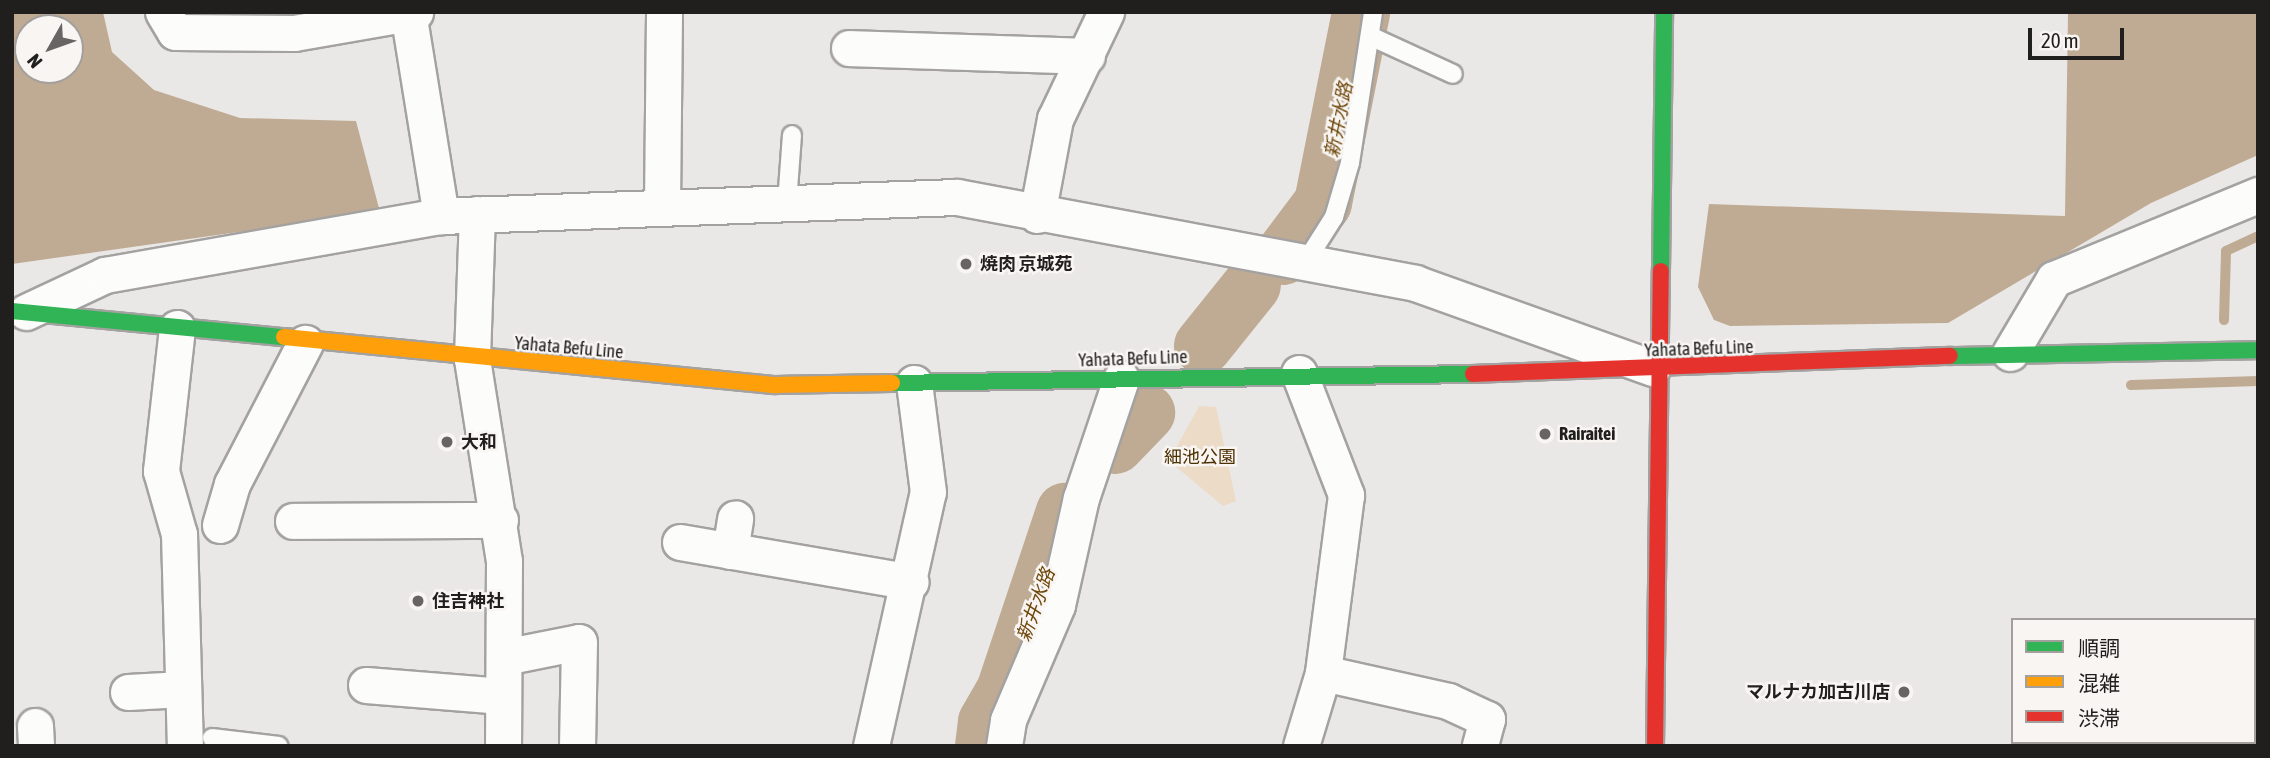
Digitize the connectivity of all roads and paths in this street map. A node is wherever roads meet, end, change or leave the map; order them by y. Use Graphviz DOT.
graph roads {
  1 [pos="163,12"];
  2 [pos="664,12"];
  3 [pos="1106,12"];
  4 [pos="1373,12"];
  5 [pos="1664,12"];
  6 [pos="411,13"];
  7 [pos="294,23"];
  8 [pos="1370,36"];
  9 [pos="849,48"];
  10 [pos="1087,56"];
  11 [pos="1453,74"];
  12 [pos="792,135"];
  13 [pos="2258,195"];
  14 [pos="787,203"];
  15 [pos="662,205"];
  16 [pos="477,214"];
  17 [pos="1037,215"];
  18 [pos="441,216"];
  19 [pos="1303,266"];
  20 [pos="19,312"];
  21 [pos="177,328"];
  22 [pos="305,343"];
  23 [pos="2258,350"];
  24 [pos="2010,353"];
  25 [pos="472,359"];
  26 [pos="1658,371"];
  27 [pos="1299,373"];
  28 [pos="1121,379"];
  29 [pos="914,383"];
  30 [pos="499,520"];
  31 [pos="293,521"];
  32 [pos="220,525"];
  33 [pos="680,542"];
  34 [pos="911,582"];
  35 [pos="504,657"];
  36 [pos="1323,673"];
  37 [pos="366,685"];
  38 [pos="183,689"];
  39 [pos="128,692"];
  40 [pos="503,696"];
  41 [pos="198,742"];
  42 [pos="279,746"];
  43 [pos="503,746"];
  44 [pos="578,746"];
  45 [pos="871,746"];
  46 [pos="1004,746"];
  47 [pos="1301,746"];
  48 [pos="1480,746"];
  49 [pos="1655,746"];
  1 -- 7 [label="street"];
  2 -- 15 [label="street"];
  3 -- 10 [label="street"];
  4 -- 8 [label="lane"];
  5 -- 26 [label="main road"];
  6 -- 7 [label="street"];
  6 -- 18 [label="street"];
  8 -- 11 [label="lane"];
  8 -- 19 [label="lane"];
  9 -- 10 [label="street"];
  10 -- 17 [label="street"];
  12 -- 14 [label="lane"];
  13 -- 24 [label="street"];
  14 -- 15 [label="street"];
  14 -- 17 [label="street"];
  15 -- 16 [label="street"];
  16 -- 18 [label="street"];
  16 -- 25 [label="street"];
  17 -- 19 [label="street"];
  18 -- 20 [label="street"];
  19 -- 26 [label="street"];
  20 -- 21 [label="main road, Yahata Befu Line"];
  21 -- 22 [label="main road, Yahata Befu Line"];
  21 -- 38 [label="street"];
  22 -- 25 [label="main road, Yahata Befu Line"];
  22 -- 32 [label="street"];
  23 -- 24 [label="main road, Yahata Befu Line"];
  24 -- 26 [label="main road, Yahata Befu Line"];
  25 -- 29 [label="main road, Yahata Befu Line"];
  25 -- 30 [label="street"];
  26 -- 27 [label="main road, Yahata Befu Line"];
  26 -- 49 [label="main road"];
  27 -- 28 [label="main road, Yahata Befu Line"];
  27 -- 36 [label="street"];
  28 -- 29 [label="main road, Yahata Befu Line"];
  28 -- 46 [label="street"];
  29 -- 34 [label="street"];
  30 -- 31 [label="street"];
  30 -- 35 [label="street"];
  33 -- 34 [label="street"];
  34 -- 45 [label="street"];
  35 -- 40 [label="street"];
  35 -- 44 [label="street"];
  36 -- 47 [label="street"];
  36 -- 48 [label="street"];
  37 -- 40 [label="street"];
  38 -- 39 [label="street"];
  38 -- 41 [label="street"];
  40 -- 43 [label="street"];
  41 -- 42 [label="lane"];
}
